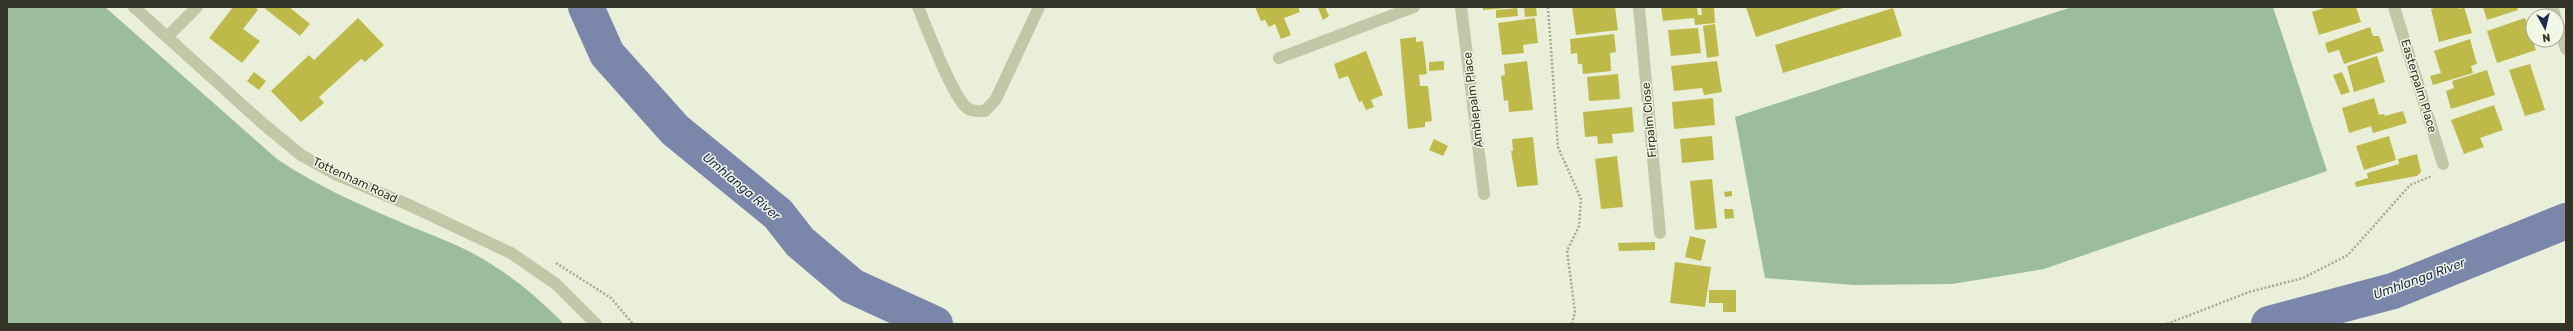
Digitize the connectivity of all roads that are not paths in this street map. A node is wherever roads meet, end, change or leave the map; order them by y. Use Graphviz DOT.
graph roads {
  1 [pos="134,7"];
  2 [pos="197,7"];
  3 [pos="918,7"];
  4 [pos="1039,7"];
  5 [pos="1414,7"];
  6 [pos="1461,7"];
  7 [pos="1639,7"];
  8 [pos="2394,7"];
  9 [pos="167,37"];
  10 [pos="1279,58"];
  11 [pos="2443,164"];
  12 [pos="1484,194"];
  13 [pos="1660,233"];
  14 [pos="596,324"];
  1 -- 9 [label="street, Tottenham Road"];
  2 -- 9 [label="street"];
  3 -- 4 [label="street"];
  5 -- 10 [label="street"];
  6 -- 12 [label="street, Amblepalm Place"];
  7 -- 13 [label="street, Firpalm Close"];
  8 -- 11 [label="street, Easterpalm Place"];
  9 -- 14 [label="street, Tottenham Road"];
}
